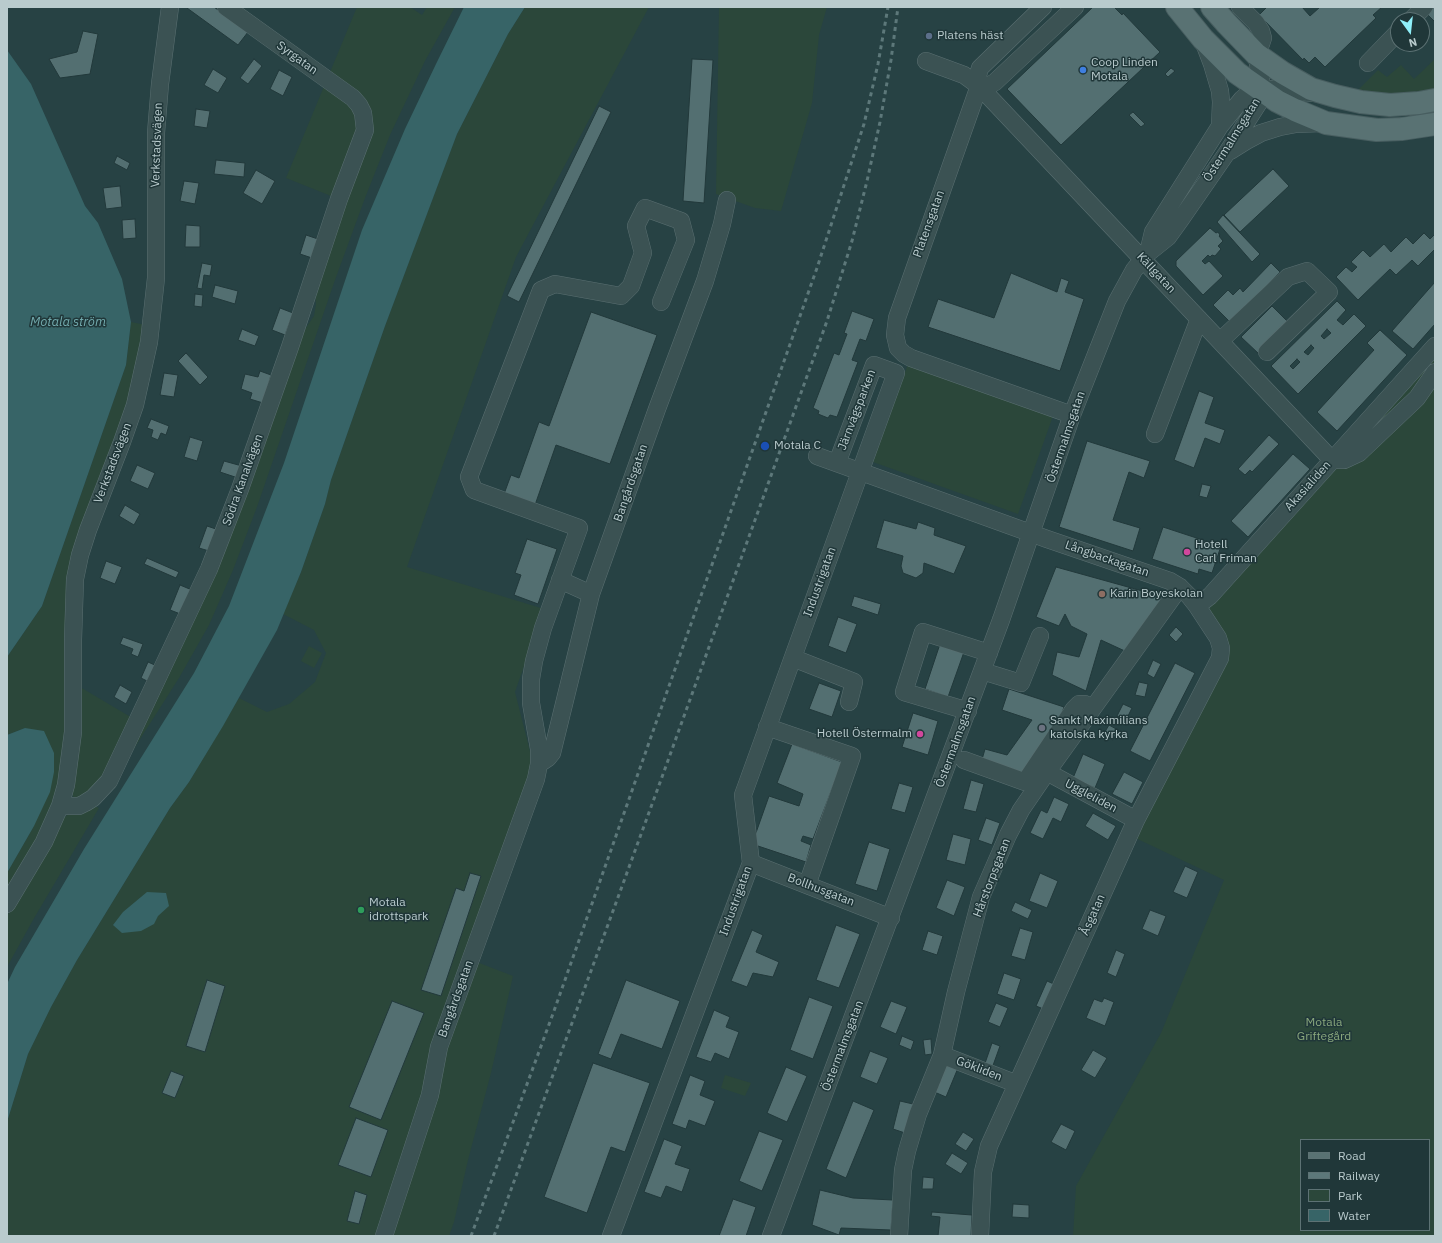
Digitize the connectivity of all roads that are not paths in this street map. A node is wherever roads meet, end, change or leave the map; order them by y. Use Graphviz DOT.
graph roads {
  1 [pos="170,7"];
  2 [pos="226,7"];
  3 [pos="1075,7"];
  4 [pos="1177,7"];
  5 [pos="1212,7"];
  6 [pos="1240,7"];
  7 [pos="1032,10"];
  8 [pos="1047,35"];
  9 [pos="1203,39"];
  10 [pos="1390,40"];
  11 [pos="1256,54"];
  12 [pos="926,61"];
  13 [pos="1368,63"];
  14 [pos="979,86"];
  15 [pos="1261,90"];
  16 [pos="1335,96"];
  17 [pos="1435,100"];
  18 [pos="363,113"];
  19 [pos="1326,123"];
  20 [pos="1435,124"];
  21 [pos="1220,126"];
  22 [pos="1226,154"];
  23 [pos="727,200"];
  24 [pos="1146,256"];
  25 [pos="662,302"];
  26 [pos="1199,319"];
  27 [pos="1220,341"];
  28 [pos="1435,346"];
  29 [pos="1267,352"];
  30 [pos="1435,372"];
  31 [pos="1072,415"];
  32 [pos="1155,434"];
  33 [pos="817,456"];
  34 [pos="1332,460"];
  35 [pos="837,463"];
  36 [pos="860,471"];
  37 [pos="1032,533"];
  38 [pos="560,580"];
  39 [pos="1180,587"];
  40 [pos="591,594"];
  41 [pos="1197,606"];
  42 [pos="1040,636"];
  43 [pos="989,653"];
  44 [pos="793,658"];
  45 [pos="982,671"];
  46 [pos="849,702"];
  47 [pos="1092,709"];
  48 [pos="968,711"];
  49 [pos="767,727"];
  50 [pos="964,760"];
  51 [pos="539,764"];
  52 [pos="1046,772"];
  53 [pos="60,806"];
  54 [pos="1136,820"];
  55 [pos="751,863"];
  56 [pos="807,885"];
  57 [pos="7,904"];
  58 [pos="891,918"];
  59 [pos="942,1054"];
  60 [pos="1017,1084"];
  61 [pos="614,1235"];
  62 [pos="384,1236"];
  63 [pos="771,1236"];
  64 [pos="899,1236"];
  65 [pos="980,1236"];
  1 -- 53 [label="street, Verkstadsvägen"];
  2 -- 18 [label="street, Syrgatan"];
  3 -- 8 [label="street"];
  4 -- 9 [label="main road"];
  5 -- 11 [label="main road"];
  6 -- 11 [label="street"];
  7 -- 8 [label="street"];
  7 -- 14 [label="street, Platensgatan"];
  8 -- 14 [label="street"];
  9 -- 15 [label="main road"];
  9 -- 21 [label="street"];
  10 -- 13 [label="street"];
  11 -- 15 [label="street"];
  11 -- 16 [label="main road"];
  12 -- 14 [label="street, Källgatan"];
  14 -- 24 [label="street, Källgatan"];
  14 -- 31 [label="street, Platensgatan"];
  15 -- 16 [label="street"];
  15 -- 19 [label="main road"];
  15 -- 21 [label="street, Östermalmsgatan"];
  15 -- 22 [label="street, Östermalmsgatan"];
  16 -- 17 [label="main road"];
  18 -- 53 [label="street, Södra Kanalvägen"];
  19 -- 20 [label="main road"];
  19 -- 22 [label="street"];
  21 -- 24 [label="street, Östermalmsgatan"];
  22 -- 24 [label="street, Östermalmsgatan"];
  23 -- 40 [label="street, Bangårdsgatan"];
  24 -- 26 [label="street, Källgatan"];
  24 -- 31 [label="street, Östermalmsgatan"];
  25 -- 38 [label="street, Bangårdsgatan"];
  26 -- 27 [label="street, Källgatan"];
  26 -- 32 [label="street"];
  27 -- 29 [label="street"];
  27 -- 34 [label="street, Källgatan"];
  28 -- 34 [label="street, Akasialiden"];
  30 -- 34 [label="street"];
  31 -- 37 [label="street, Östermalmsgatan"];
  33 -- 35 [label="street, Järnvägsparken"];
  34 -- 41 [label="street, Akasialiden"];
  35 -- 36 [label="street, Järnvägsparken"];
  35 -- 36 [label="street, Järnvägsparken"];
  36 -- 37 [label="street, Järnvägsparken"];
  36 -- 44 [label="street, Industrigatan"];
  37 -- 39 [label="street, Långbackagatan"];
  37 -- 43 [label="street, Östermalmsgatan"];
  38 -- 40 [label="street"];
  38 -- 51 [label="street, Bangårdsgatan"];
  39 -- 41 [label="street"];
  39 -- 47 [label="street, Hårstorpsgatan"];
  40 -- 51 [label="street, Bangårdsgatan"];
  41 -- 54 [label="street, Åsgatan"];
  42 -- 45 [label="street"];
  43 -- 45 [label="street, Östermalmsgatan"];
  43 -- 48 [label="street"];
  44 -- 46 [label="street"];
  44 -- 49 [label="street, Industrigatan"];
  45 -- 48 [label="street, Östermalmsgatan"];
  47 -- 50 [label="street"];
  47 -- 52 [label="street, Hårstorpsgatan"];
  48 -- 58 [label="street, Östermalmsgatan"];
  49 -- 55 [label="street, Industrigatan"];
  49 -- 56 [label="street"];
  51 -- 62 [label="street, Bangårdsgatan"];
  52 -- 54 [label="street, Uggleliden"];
  52 -- 59 [label="street, Hårstorpsgatan"];
  53 -- 57 [label="street, Verkstadsvägen"];
  54 -- 60 [label="street, Åsgatan"];
  55 -- 56 [label="street, Bollhusgatan"];
  55 -- 61 [label="street, Industrigatan"];
  56 -- 58 [label="street, Bollhusgatan"];
  58 -- 63 [label="street, Östermalmsgatan"];
  59 -- 60 [label="street, Gökliden"];
  59 -- 64 [label="street, Hårstorpsgatan"];
  60 -- 65 [label="street, Åsgatan"];
}
